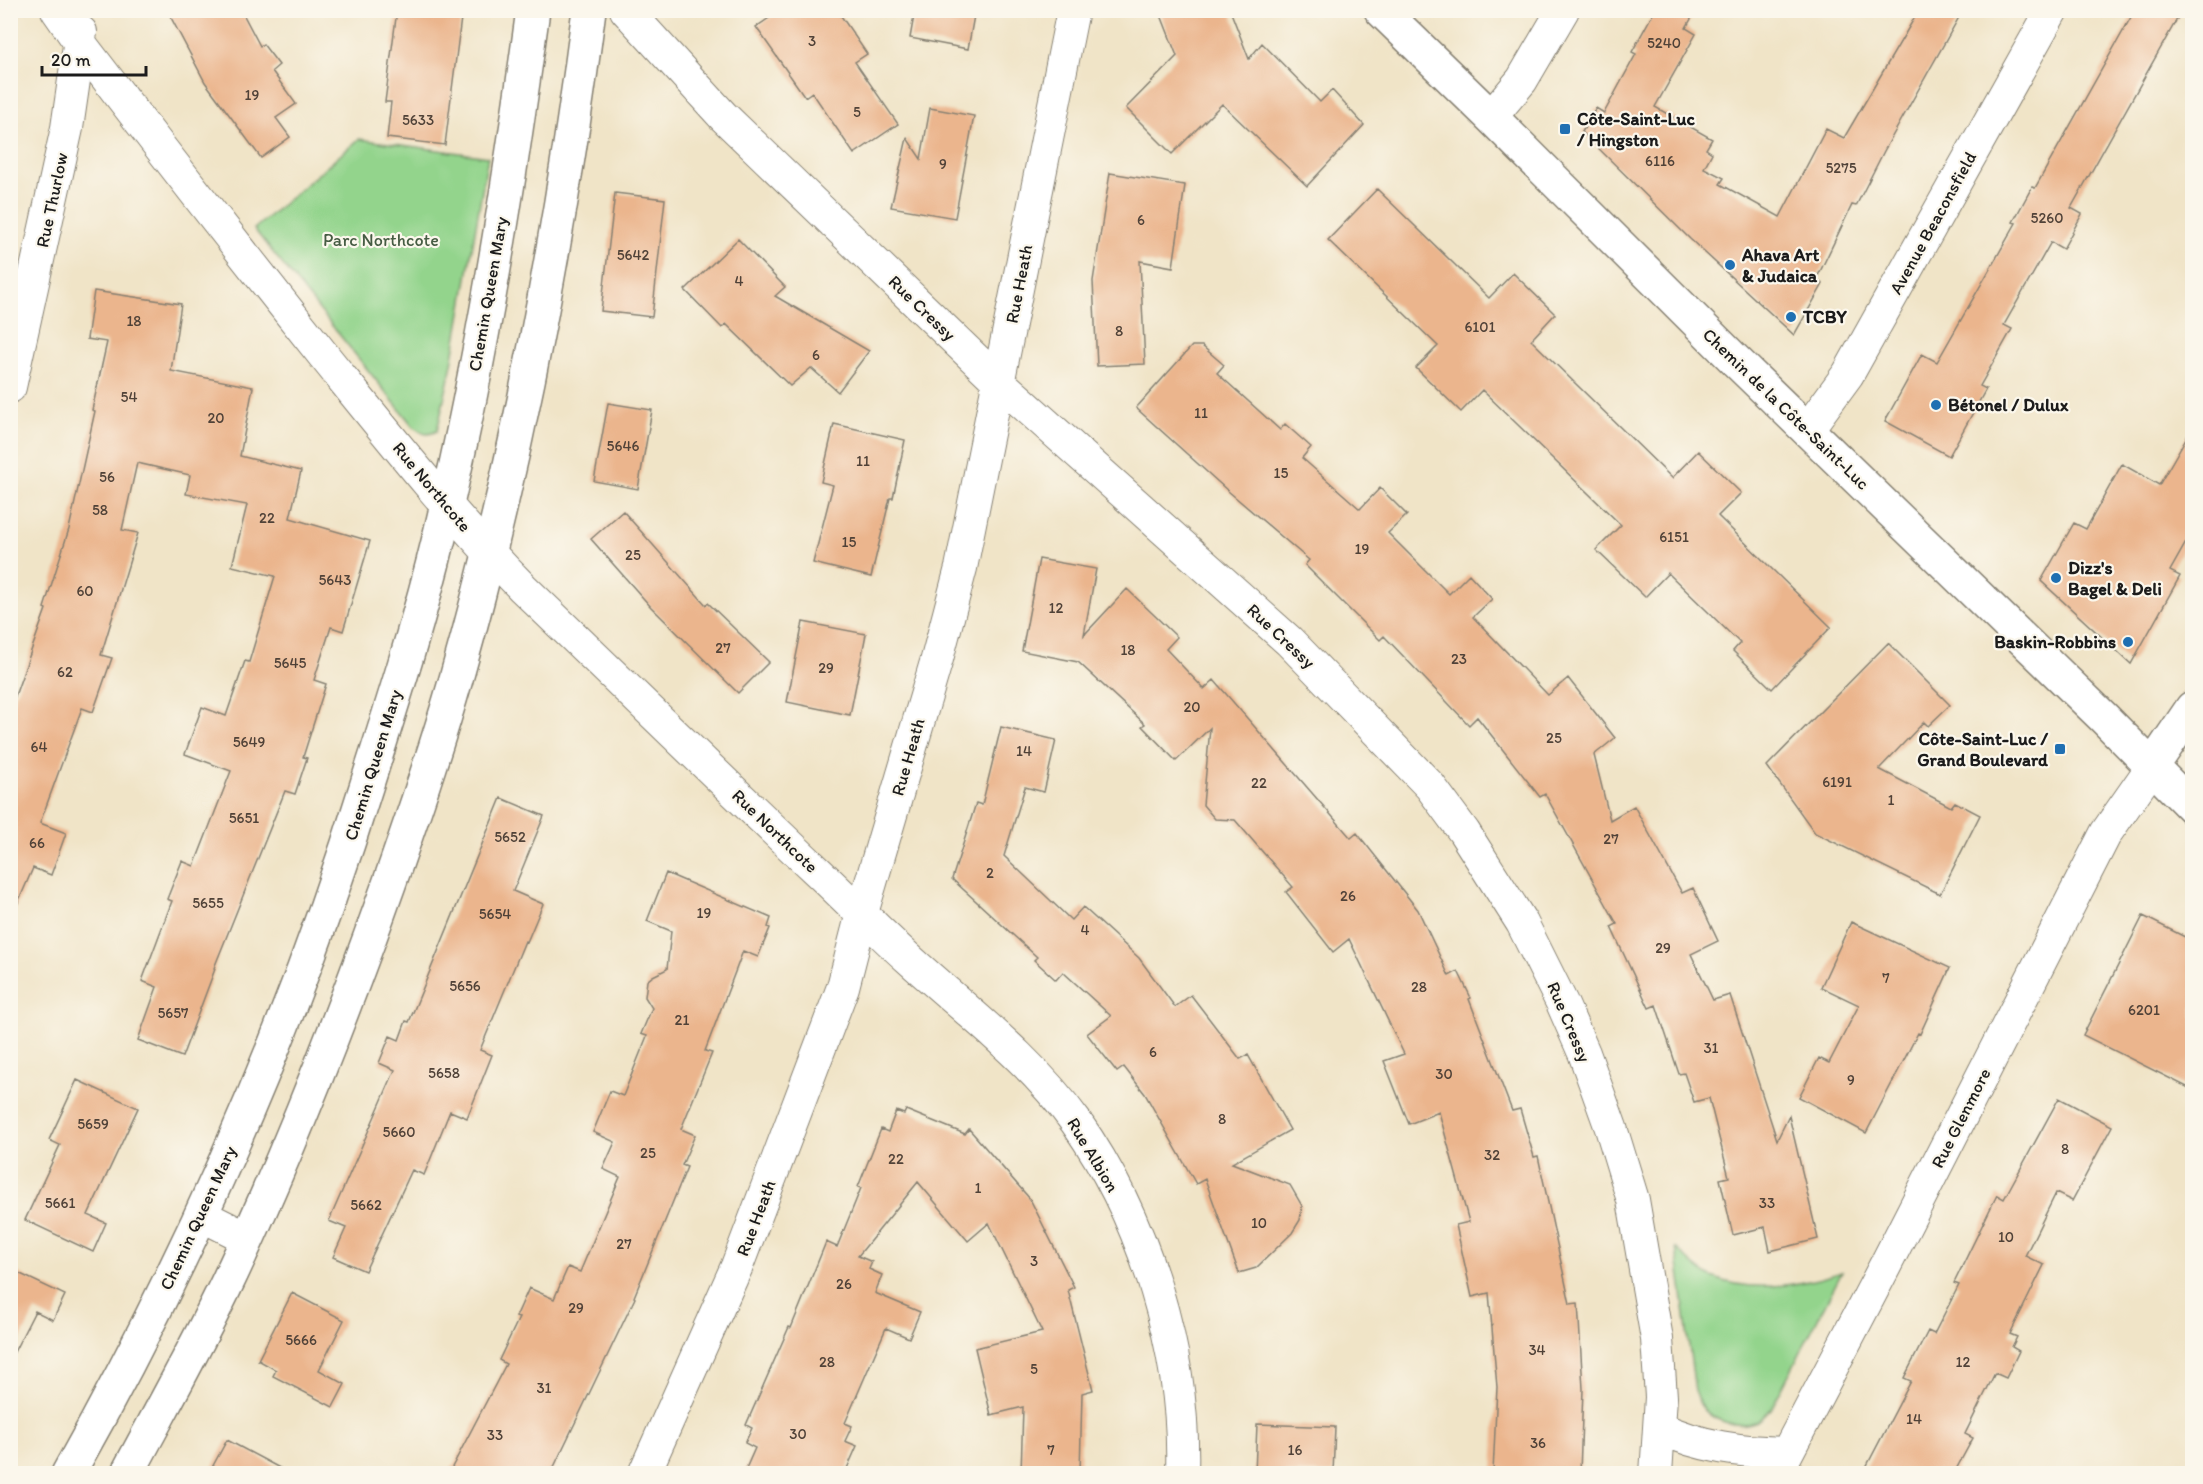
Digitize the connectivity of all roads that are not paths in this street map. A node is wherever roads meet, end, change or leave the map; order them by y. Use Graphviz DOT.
graph roads {
  1 [pos="57,10"];
  2 [pos="84,10"];
  3 [pos="533,10"];
  4 [pos="589,10"];
  5 [pos="626,10"];
  6 [pos="1073,10"];
  7 [pos="1381,10"];
  8 [pos="1563,10"];
  9 [pos="2052,10"];
  10 [pos="80,43"];
  11 [pos="1491,117"];
  12 [pos="999,382"];
  13 [pos="10,387"];
  14 [pos="1807,430"];
  15 [pos="446,506"];
  16 [pos="489,552"];
  17 [pos="2193,708"];
  18 [pos="2152,767"];
  19 [pos="2193,807"];
  20 [pos="862,913"];
  21 [pos="201,1215"];
  22 [pos="247,1238"];
  23 [pos="1660,1428"];
  24 [pos="1781,1463"];
  25 [pos="68,1473"];
  26 [pos="127,1473"];
  27 [pos="644,1473"];
  28 [pos="1182,1473"];
  29 [pos="1656,1473"];
  1 -- 10 [label="street, Rue Northcote"];
  2 -- 10 [label="street, Rue Thurlow"];
  3 -- 15 [label="street, Chemin Queen Mary"];
  4 -- 16 [label="street"];
  5 -- 12 [label="street, Rue Cressy"];
  6 -- 12 [label="street, Rue Heath"];
  7 -- 11 [label="street, Chemin de la Côte-Saint-Luc"];
  8 -- 11 [label="street"];
  9 -- 14 [label="street, Avenue Beaconsfield"];
  10 -- 13 [label="street, Rue Thurlow"];
  10 -- 15 [label="street, Rue Northcote"];
  11 -- 14 [label="street, Chemin de la Côte-Saint-Luc"];
  12 -- 20 [label="street, Rue Heath"];
  12 -- 23 [label="street, Rue Cressy"];
  14 -- 18 [label="street, Chemin de la Côte-Saint-Luc"];
  15 -- 16 [label="street, Rue Northcote"];
  15 -- 21 [label="street, Chemin Queen Mary"];
  16 -- 20 [label="street, Rue Northcote"];
  16 -- 22 [label="street"];
  17 -- 18 [label="street"];
  18 -- 19 [label="street, Chemin de la Côte-Saint-Luc"];
  18 -- 24 [label="street, Rue Glenmore"];
  20 -- 27 [label="street, Rue Heath"];
  20 -- 28 [label="street, Rue Albion"];
  21 -- 22 [label="street"];
  21 -- 25 [label="street, Chemin Queen Mary"];
  22 -- 26 [label="street"];
  23 -- 24 [label="street"];
  23 -- 29 [label="street, Rue Cressy"];
}
